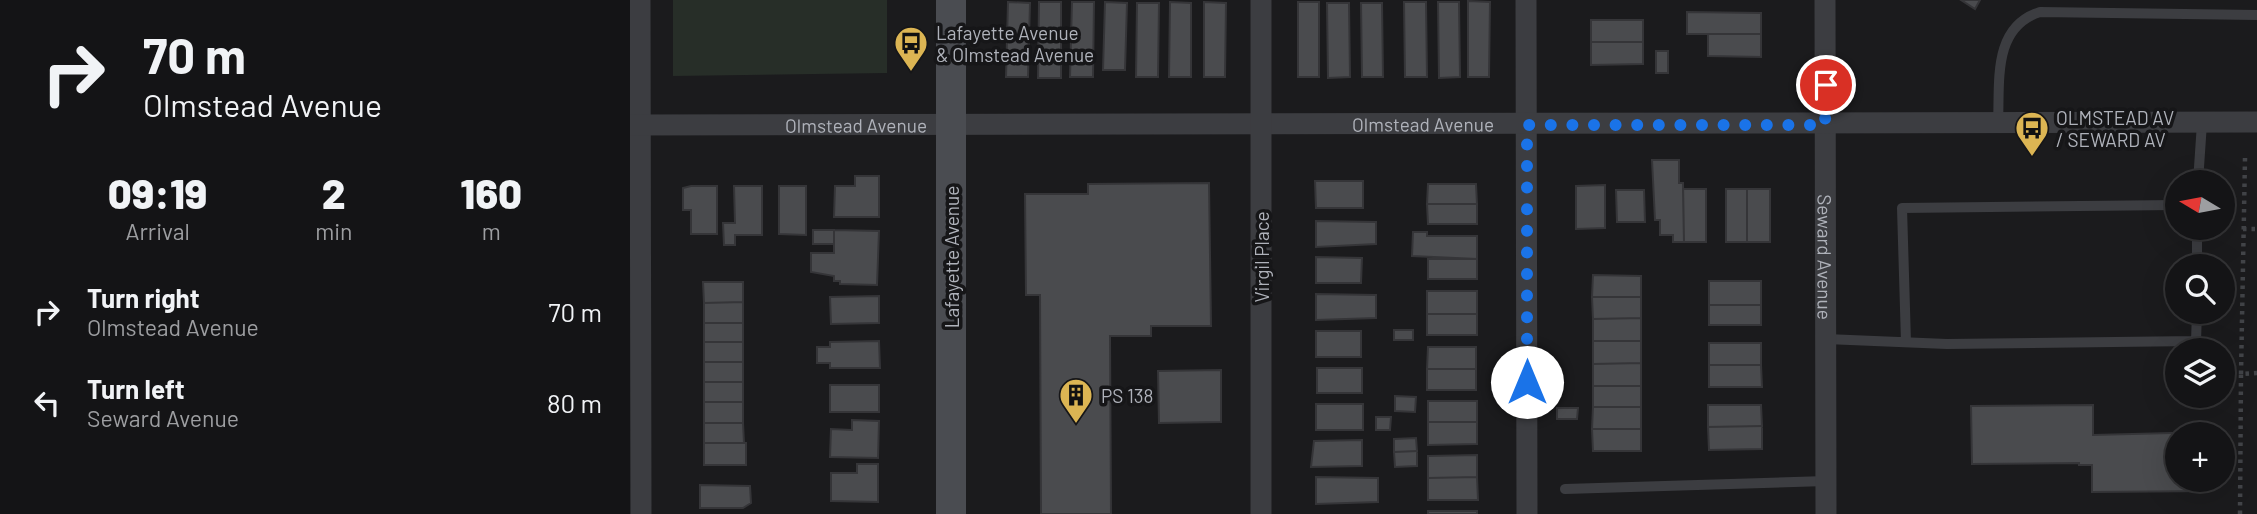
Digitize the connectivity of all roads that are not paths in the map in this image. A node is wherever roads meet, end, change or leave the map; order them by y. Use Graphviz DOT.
graph roads {
  1 [pos="640,0"];
  2 [pos="951,0"];
  3 [pos="1261,0"];
  4 [pos="1526,0"];
  5 [pos="1825,0"];
  6 [pos="2257,15"];
  7 [pos="2257,122"];
  8 [pos="2202,123"];
  9 [pos="1998,124"];
  10 [pos="635,125"];
  11 [pos="951,125"];
  12 [pos="1261,125"];
  13 [pos="1527,125"];
  14 [pos="1825,125"];
  15 [pos="2200,170"];
  16 [pos="2165,205"];
  17 [pos="2197,324"];
  18 [pos="1826,339"];
  19 [pos="1906,342"];
  20 [pos="1826,481"];
  21 [pos="1565,489"];
  22 [pos="641,514"];
  23 [pos="951,514"];
  24 [pos="1261,514"];
  25 [pos="1527,514"];
  26 [pos="1826,514"];
  1 -- 10 [label="street"];
  2 -- 11 [label="street, Lafayette Avenue"];
  3 -- 12 [label="street, Virgil Place"];
  4 -- 13 [label="street"];
  5 -- 14 [label="street, Seward Avenue"];
  6 -- 9 [label="lane"];
  7 -- 8 [label="street, Olmstead Avenue"];
  8 -- 9 [label="street, Olmstead Avenue"];
  8 -- 15 [label="lane"];
  9 -- 14 [label="street, Olmstead Avenue"];
  10 -- 11 [label="street, Olmstead Avenue"];
  10 -- 22 [label="street"];
  11 -- 12 [label="street, Olmstead Avenue"];
  11 -- 23 [label="street, Lafayette Avenue"];
  12 -- 13 [label="street, Olmstead Avenue"];
  12 -- 24 [label="street, Virgil Place"];
  13 -- 14 [label="street, Olmstead Avenue"];
  13 -- 25 [label="street"];
  14 -- 18 [label="street, Seward Avenue"];
  16 -- 19 [label="lane"];
  17 -- 19 [label="lane"];
  18 -- 19 [label="lane"];
  18 -- 20 [label="street, Seward Avenue"];
  20 -- 21 [label="lane"];
  20 -- 26 [label="street, Seward Avenue"];
}
